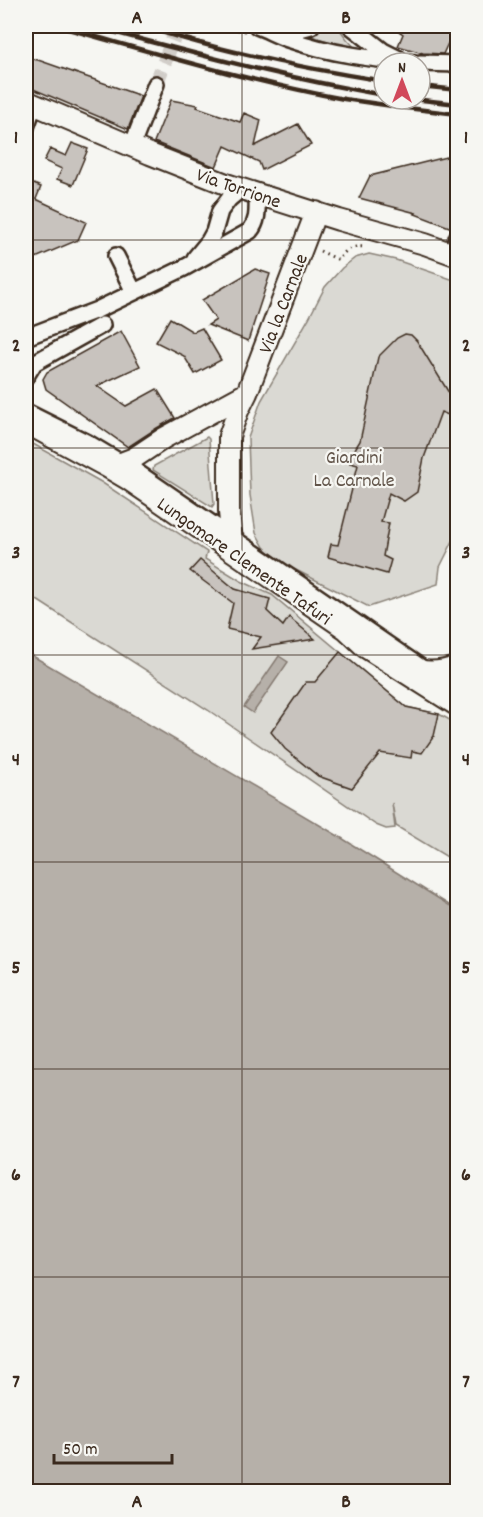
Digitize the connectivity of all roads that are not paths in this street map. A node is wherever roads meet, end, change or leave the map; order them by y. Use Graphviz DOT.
graph roads {
  1 [pos="311,26"];
  2 [pos="351,26"];
  3 [pos="261,27"];
  4 [pos="383,51"];
  5 [pos="372,59"];
  6 [pos="432,63"];
  7 [pos="458,64"];
  8 [pos="156,84"];
  9 [pos="30,103"];
  10 [pos="26,127"];
  11 [pos="132,146"];
  12 [pos="249,191"];
  13 [pos="316,212"];
  14 [pos="455,249"];
  15 [pos="116,256"];
  16 [pos="184,268"];
  17 [pos="134,292"];
  18 [pos="102,325"];
  19 [pos="26,342"];
  20 [pos="26,376"];
  21 [pos="247,393"];
  22 [pos="26,412"];
  23 [pos="26,423"];
  24 [pos="121,463"];
  25 [pos="232,544"];
  26 [pos="346,629"];
  27 [pos="458,666"];
  28 [pos="426,671"];
  29 [pos="458,693"];
  30 [pos="458,706"];
  1 -- 3 [label="street"];
  2 -- 4 [label="street"];
  3 -- 5 [label="street"];
  6 -- 7 [label="street"];
  8 -- 11 [label="street"];
  9 -- 10 [label="street"];
  9 -- 11 [label="main road, Via Torrione"];
  11 -- 12 [label="main road, Via Torrione"];
  12 -- 13 [label="main road, Via Torrione"];
  12 -- 16 [label="street"];
  12 -- 16 [label="street"];
  13 -- 14 [label="main road, Via Torrione"];
  13 -- 21 [label="main road, Via la Carnale"];
  15 -- 17 [label="street"];
  16 -- 17 [label="street"];
  17 -- 19 [label="street"];
  18 -- 20 [label="street"];
  21 -- 24 [label="main road"];
  21 -- 25 [label="main road, Via la Carnale"];
  22 -- 24 [label="street, Lungomare Clemente Tafuri"];
  23 -- 25 [label="main road, Lungomare Clemente Tafuri"];
  24 -- 25 [label="street, Lungomare Clemente Tafuri"];
  25 -- 26 [label="main road, Lungomare Clemente Tafuri"];
  25 -- 28 [label="street, Lungomare Clemente Tafuri"];
  26 -- 28 [label="main road"];
  26 -- 30 [label="main road, Lungomare Clemente Tafuri"];
  27 -- 28 [label="main road"];
  28 -- 29 [label="street, Lungomare Clemente Tafuri"];
}
